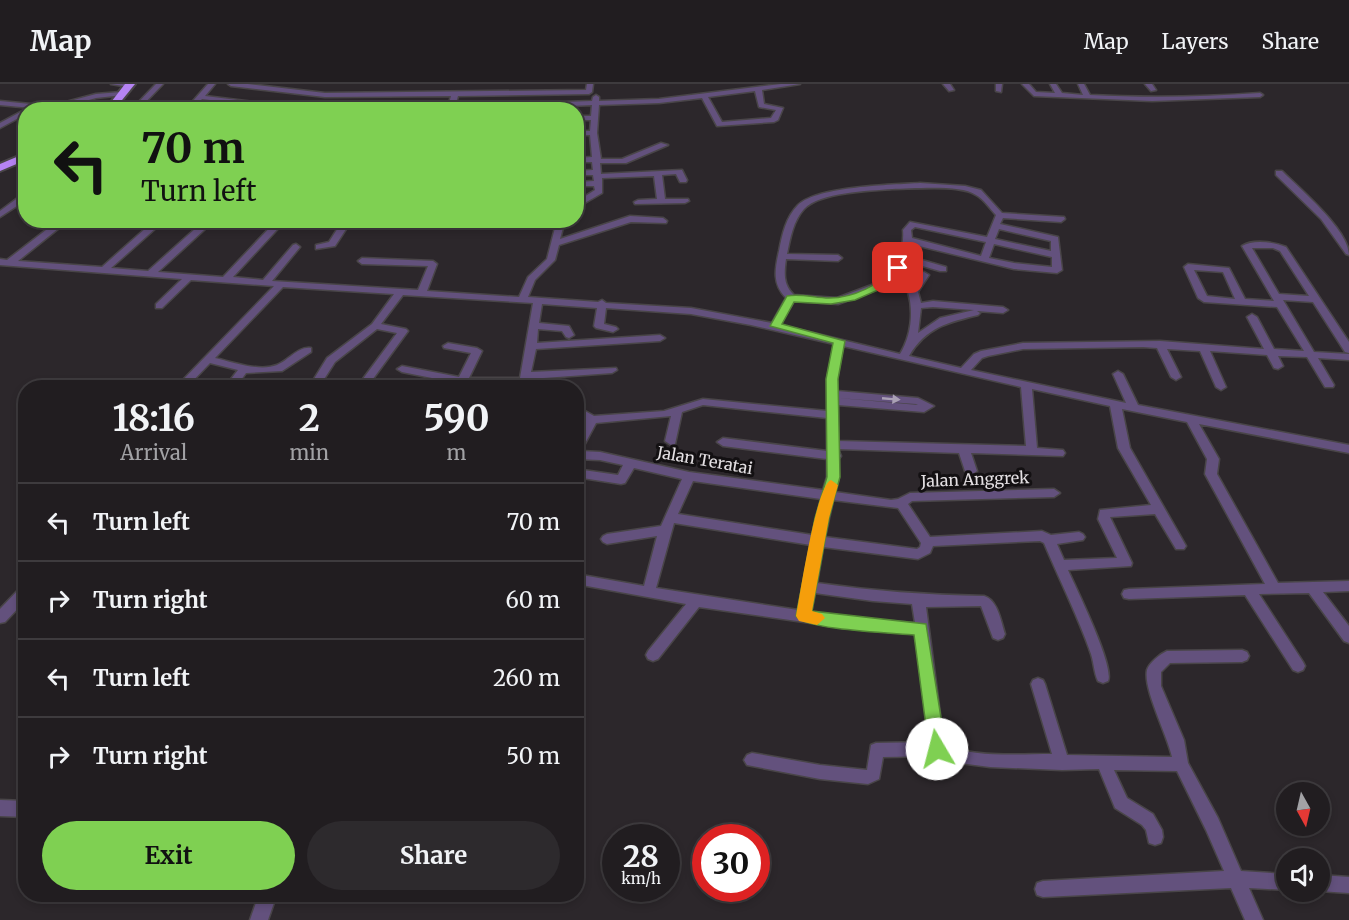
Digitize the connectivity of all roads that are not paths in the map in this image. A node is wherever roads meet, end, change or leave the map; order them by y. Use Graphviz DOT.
graph roads {
  1 [pos="114,84"];
  2 [pos="130,84"];
  3 [pos="160,84"];
  4 [pos="212,84"];
  5 [pos="231,84"];
  6 [pos="258,84"];
  7 [pos="367,84"];
  8 [pos="596,84"];
  9 [pos="797,84"];
  10 [pos="1025,84"];
  11 [pos="1053,84"];
  12 [pos="1081,84"];
  13 [pos="1148,84"];
  14 [pos="787,85"];
  15 [pos="437,88"];
  16 [pos="758,88"];
  17 [pos="473,89"];
  18 [pos="589,89"];
  19 [pos="392,90"];
  20 [pos="1153,90"];
  21 [pos="299,92"];
  22 [pos="426,92"];
  23 [pos="362,93"];
  24 [pos="455,93"];
  25 [pos="489,93"];
  26 [pos="1060,94"];
  27 [pos="704,95"];
  28 [pos="1260,95"];
  29 [pos="120,96"];
  30 [pos="200,96"];
  31 [pos="1088,97"];
  32 [pos="74,102"];
  33 [pos="84,102"];
  34 [pos="116,102"];
  35 [pos="142,102"];
  36 [pos="195,102"];
  37 [pos="238,102"];
  38 [pos="285,102"];
  39 [pos="357,102"];
  40 [pos="419,102"];
  41 [pos="452,102"];
  42 [pos="484,102"];
  43 [pos="0,105"];
  44 [pos="584,105"];
  45 [pos="594,105"];
  46 [pos="18,107"];
  47 [pos="18,116"];
  48 [pos="584,118"];
  49 [pos="593,118"];
  50 [pos="0,120"];
  51 [pos="9,121"];
  52 [pos="0,126"];
  53 [pos="584,133"];
  54 [pos="593,133"];
  55 [pos="664,145"];
  56 [pos="18,160"];
  57 [pos="584,160"];
  58 [pos="597,160"];
  59 [pos="0,168"];
  60 [pos="658,173"];
  61 [pos="1279,173"];
  62 [pos="584,174"];
  63 [pos="598,177"];
  64 [pos="683,180"];
  65 [pos="584,181"];
  66 [pos="584,200"];
  67 [pos="661,201"];
  68 [pos="685,201"];
  69 [pos="638,202"];
  70 [pos="16,203"];
  71 [pos="0,215"];
  72 [pos="1000,215"];
  73 [pos="1061,219"];
  74 [pos="663,221"];
  75 [pos="996,226"];
  76 [pos="54,228"];
  77 [pos="152,228"];
  78 [pos="202,228"];
  79 [pos="274,228"];
  80 [pos="343,228"];
  81 [pos="560,228"];
  82 [pos="908,240"];
  83 [pos="991,242"];
  84 [pos="558,243"];
  85 [pos="296,247"];
  86 [pos="319,248"];
  87 [pos="1349,252"];
  88 [pos="1057,255"];
  89 [pos="782,256"];
  90 [pos="903,257"];
  91 [pos="838,258"];
  92 [pos="984,260"];
  93 [pos="362,261"];
  94 [pos="5,262"];
  95 [pos="105,269"];
  96 [pos="943,269"];
  97 [pos="151,273"];
  98 [pos="924,275"];
  99 [pos="189,277"];
  100 [pos="226,279"];
  101 [pos="265,283"];
  102 [pos="281,284"];
  103 [pos="401,291"];
  104 [pos="422,293"];
  105 [pos="791,298"];
  106 [pos="523,299"];
  107 [pos="1315,299"];
  108 [pos="538,300"];
  109 [pos="1280,301"];
  110 [pos="602,303"];
  111 [pos="1242,303"];
  112 [pos="159,306"];
  113 [pos="917,306"];
  114 [pos="1252,317"];
  115 [pos="375,326"];
  116 [pos="534,326"];
  117 [pos="775,326"];
  118 [pos="613,329"];
  119 [pos="569,334"];
  120 [pos="660,338"];
  121 [pos="839,341"];
  122 [pos="912,342"];
  123 [pos="1160,344"];
  124 [pos="448,346"];
  125 [pos="529,346"];
  126 [pos="1203,347"];
  127 [pos="307,350"];
  128 [pos="1349,350"];
  129 [pos="1271,351"];
  130 [pos="1311,354"];
  131 [pos="903,357"];
  132 [pos="1349,357"];
  133 [pos="208,360"];
  134 [pos="1278,366"];
  135 [pos="402,369"];
  136 [pos="245,370"];
  137 [pos="612,370"];
  138 [pos="964,371"];
  139 [pos="1118,374"];
  140 [pos="1176,377"];
  141 [pos="188,380"];
  142 [pos="236,380"];
  143 [pos="318,380"];
  144 [pos="367,380"];
  145 [pos="457,380"];
  146 [pos="462,380"];
  147 [pos="524,380"];
  148 [pos="558,380"];
  149 [pos="1026,384"];
  150 [pos="1329,385"];
  151 [pos="1221,387"];
  152 [pos="851,399"];
  153 [pos="832,403"];
  154 [pos="1115,403"];
  155 [pos="1133,406"];
  156 [pos="677,411"];
  157 [pos="584,414"];
  158 [pos="1191,419"];
  159 [pos="592,420"];
  160 [pos="584,435"];
  161 [pos="671,441"];
  162 [pos="723,442"];
  163 [pos="1349,449"];
  164 [pos="964,450"];
  165 [pos="835,451"];
  166 [pos="1028,451"];
  167 [pos="1059,453"];
  168 [pos="584,456"];
  169 [pos="631,462"];
  170 [pos="971,471"];
  171 [pos="584,474"];
  172 [pos="689,476"];
  173 [pos="1054,493"];
  174 [pos="828,496"];
  175 [pos="900,503"];
  176 [pos="1160,509"];
  177 [pos="672,518"];
  178 [pos="665,530"];
  179 [pos="1079,537"];
  180 [pos="607,539"];
  181 [pos="1048,540"];
  182 [pos="817,541"];
  183 [pos="927,543"];
  184 [pos="1180,546"];
  185 [pos="1058,565"];
  186 [pos="584,580"];
  187 [pos="1349,586"];
  188 [pos="809,587"];
  189 [pos="1313,588"];
  190 [pos="1248,589"];
  191 [pos="1274,589"];
  192 [pos="649,591"];
  193 [pos="1129,594"];
  194 [pos="18,599"];
  195 [pos="696,600"];
  196 [pos="927,600"];
  197 [pos="804,616"];
  198 [pos="0,618"];
  199 [pos="921,629"];
  200 [pos="998,634"];
  201 [pos="1349,637"];
  202 [pos="653,655"];
  203 [pos="1242,656"];
  204 [pos="1298,666"];
  205 [pos="1103,676"];
  206 [pos="1038,684"];
  207 [pos="937,749"];
  208 [pos="752,760"];
  209 [pos="1062,763"];
  210 [pos="1104,764"];
  211 [pos="1181,764"];
  212 [pos="0,808"];
  213 [pos="18,809"];
  214 [pos="1155,837"];
  215 [pos="1236,879"];
  216 [pos="1276,881"];
  217 [pos="1330,884"];
  218 [pos="1349,885"];
  219 [pos="1043,889"];
  220 [pos="265,902"];
  221 [pos="259,920"];
  222 [pos="1254,920"];
  1 -- 2 [label="street"];
  2 -- 29 [label="highway"];
  3 -- 35 [label="street"];
  4 -- 30 [label="street"];
  5 -- 21 [label="street"];
  6 -- 21 [label="street"];
  7 -- 23 [label="street"];
  8 -- 45 [label="street"];
  9 -- 14 [label="street"];
  10 -- 26 [label="street"];
  11 -- 26 [label="street"];
  12 -- 31 [label="street"];
  13 -- 20 [label="street"];
  14 -- 16 [label="street"];
  15 -- 17 [label="street"];
  15 -- 22 [label="street"];
  16 -- 27 [label="street"];
  16 -- 27 [label="street"];
  17 -- 18 [label="street"];
  17 -- 24 [label="street"];
  17 -- 25 [label="street"];
  18 -- 25 [label="street"];
  19 -- 22 [label="street"];
  19 -- 23 [label="street"];
  21 -- 23 [label="street"];
  21 -- 23 [label="street"];
  21 -- 38 [label="street"];
  22 -- 24 [label="street"];
  22 -- 40 [label="street"];
  23 -- 39 [label="street"];
  24 -- 41 [label="street"];
  25 -- 42 [label="street"];
  26 -- 31 [label="street"];
  27 -- 45 [label="street"];
  28 -- 31 [label="street"];
  29 -- 32 [label="street"];
  29 -- 33 [label="street"];
  29 -- 34 [label="highway"];
  30 -- 36 [label="street"];
  30 -- 37 [label="street"];
  43 -- 46 [label="street"];
  44 -- 45 [label="street"];
  45 -- 49 [label="street"];
  47 -- 51 [label="street"];
  48 -- 49 [label="street"];
  49 -- 54 [label="street"];
  50 -- 51 [label="street"];
  51 -- 52 [label="street"];
  53 -- 54 [label="street"];
  54 -- 58 [label="street"];
  55 -- 58 [label="street"];
  56 -- 59 [label="highway"];
  57 -- 58 [label="street"];
  58 -- 63 [label="street"];
  60 -- 63 [label="street"];
  60 -- 64 [label="street"];
  60 -- 67 [label="street"];
  61 -- 87 [label="street"];
  62 -- 63 [label="street"];
  63 -- 65 [label="street"];
  63 -- 66 [label="street"];
  67 -- 68 [label="street"];
  67 -- 69 [label="street"];
  70 -- 71 [label="street"];
  72 -- 73 [label="street"];
  72 -- 75 [label="street"];
  72 -- 89 [label="street"];
  74 -- 84 [label="street"];
  75 -- 83 [label="street"];
  75 -- 88 [label="street"];
  76 -- 94 [label="street"];
  77 -- 95 [label="street"];
  78 -- 97 [label="street"];
  79 -- 100 [label="street"];
  80 -- 86 [label="street"];
  81 -- 84 [label="street"];
  82 -- 83 [label="street"];
  82 -- 90 [label="street"];
  82 -- 92 [label="street"];
  83 -- 88 [label="street"];
  83 -- 92 [label="street"];
  84 -- 106 [label="street"];
  85 -- 101 [label="street"];
  88 -- 92 [label="street"];
  89 -- 91 [label="street"];
  89 -- 105 [label="street"];
  90 -- 96 [label="street"];
  90 -- 105 [label="street"];
  93 -- 104 [label="street"];
  94 -- 95 [label="street"];
  95 -- 97 [label="street"];
  97 -- 99 [label="street"];
  98 -- 113 [label="street"];
  99 -- 100 [label="street"];
  99 -- 112 [label="street"];
  100 -- 101 [label="street"];
  101 -- 102 [label="street"];
  102 -- 103 [label="street"];
  102 -- 133 [label="street"];
  103 -- 104 [label="street"];
  103 -- 115 [label="street"];
  104 -- 106 [label="street"];
  105 -- 117 [label="street"];
  106 -- 108 [label="street"];
  107 -- 109 [label="street"];
  107 -- 109 [label="street"];
  107 -- 128 [label="street"];
  108 -- 110 [label="street"];
  108 -- 116 [label="street"];
  109 -- 111 [label="street"];
  109 -- 130 [label="street"];
  110 -- 117 [label="street"];
  110 -- 118 [label="street"];
  111 -- 111 [label="street"];
  113 -- 122 [label="street"];
  113 -- 122 [label="street"];
  114 -- 129 [label="street"];
  115 -- 143 [label="street"];
  115 -- 144 [label="street"];
  116 -- 119 [label="street"];
  116 -- 125 [label="street"];
  117 -- 121 [label="street"];
  120 -- 125 [label="street"];
  121 -- 131 [label="street"];
  121 -- 153 [label="street"];
  122 -- 131 [label="street"];
  123 -- 126 [label="street"];
  123 -- 138 [label="street"];
  123 -- 140 [label="street"];
  124 -- 146 [label="street"];
  125 -- 147 [label="street"];
  126 -- 129 [label="street"];
  126 -- 151 [label="street"];
  127 -- 136 [label="street"];
  129 -- 130 [label="street"];
  129 -- 134 [label="street"];
  130 -- 132 [label="street"];
  130 -- 150 [label="street"];
  131 -- 138 [label="street"];
  133 -- 136 [label="street"];
  133 -- 141 [label="street"];
  135 -- 145 [label="street"];
  136 -- 142 [label="street"];
  137 -- 148 [label="street"];
  138 -- 149 [label="street"];
  139 -- 155 [label="street"];
  149 -- 154 [label="street"];
  149 -- 166 [label="street"];
  152 -- 152 [label="street, one-way"];
  152 -- 153 [label="street"];
  153 -- 156 [label="street"];
  153 -- 165 [label="street"];
  154 -- 155 [label="street"];
  154 -- 176 [label="street"];
  155 -- 158 [label="street"];
  156 -- 159 [label="street"];
  156 -- 161 [label="street"];
  157 -- 159 [label="street"];
  158 -- 163 [label="street"];
  158 -- 191 [label="street"];
  159 -- 160 [label="street"];
  162 -- 165 [label="street"];
  164 -- 165 [label="street"];
  164 -- 166 [label="street"];
  164 -- 170 [label="street"];
  165 -- 174 [label="street"];
  166 -- 167 [label="street"];
  168 -- 169 [label="street, Jalan Teratai"];
  169 -- 171 [label="street"];
  169 -- 172 [label="street, Jalan Teratai"];
  172 -- 174 [label="street, Jalan Teratai"];
  172 -- 177 [label="street"];
  173 -- 175 [label="street, Jalan Anggrek"];
  174 -- 175 [label="street, Jalan Anggrek"];
  174 -- 182 [label="street"];
  175 -- 183 [label="street"];
  176 -- 184 [label="street"];
  176 -- 185 [label="street"];
  177 -- 178 [label="street"];
  177 -- 182 [label="street"];
  178 -- 180 [label="street"];
  178 -- 192 [label="street"];
  179 -- 181 [label="street"];
  181 -- 183 [label="street"];
  181 -- 185 [label="street"];
  182 -- 183 [label="street"];
  182 -- 188 [label="street"];
  185 -- 205 [label="street"];
  186 -- 192 [label="street"];
  187 -- 189 [label="street"];
  188 -- 196 [label="street"];
  188 -- 197 [label="street"];
  189 -- 191 [label="street"];
  189 -- 201 [label="street"];
  190 -- 191 [label="street"];
  190 -- 193 [label="street"];
  190 -- 204 [label="street"];
  192 -- 195 [label="street"];
  194 -- 198 [label="street"];
  195 -- 197 [label="street"];
  195 -- 202 [label="street"];
  196 -- 199 [label="street"];
  196 -- 200 [label="street"];
  197 -- 199 [label="street"];
  199 -- 207 [label="street"];
  203 -- 211 [label="street"];
  206 -- 209 [label="street"];
  207 -- 208 [label="street"];
  207 -- 209 [label="street"];
  209 -- 210 [label="street"];
  210 -- 211 [label="street"];
  210 -- 214 [label="street"];
  211 -- 215 [label="street"];
  212 -- 213 [label="street"];
  215 -- 216 [label="street"];
  215 -- 219 [label="street"];
  215 -- 222 [label="street"];
  217 -- 218 [label="street"];
  220 -- 221 [label="street"];
}
